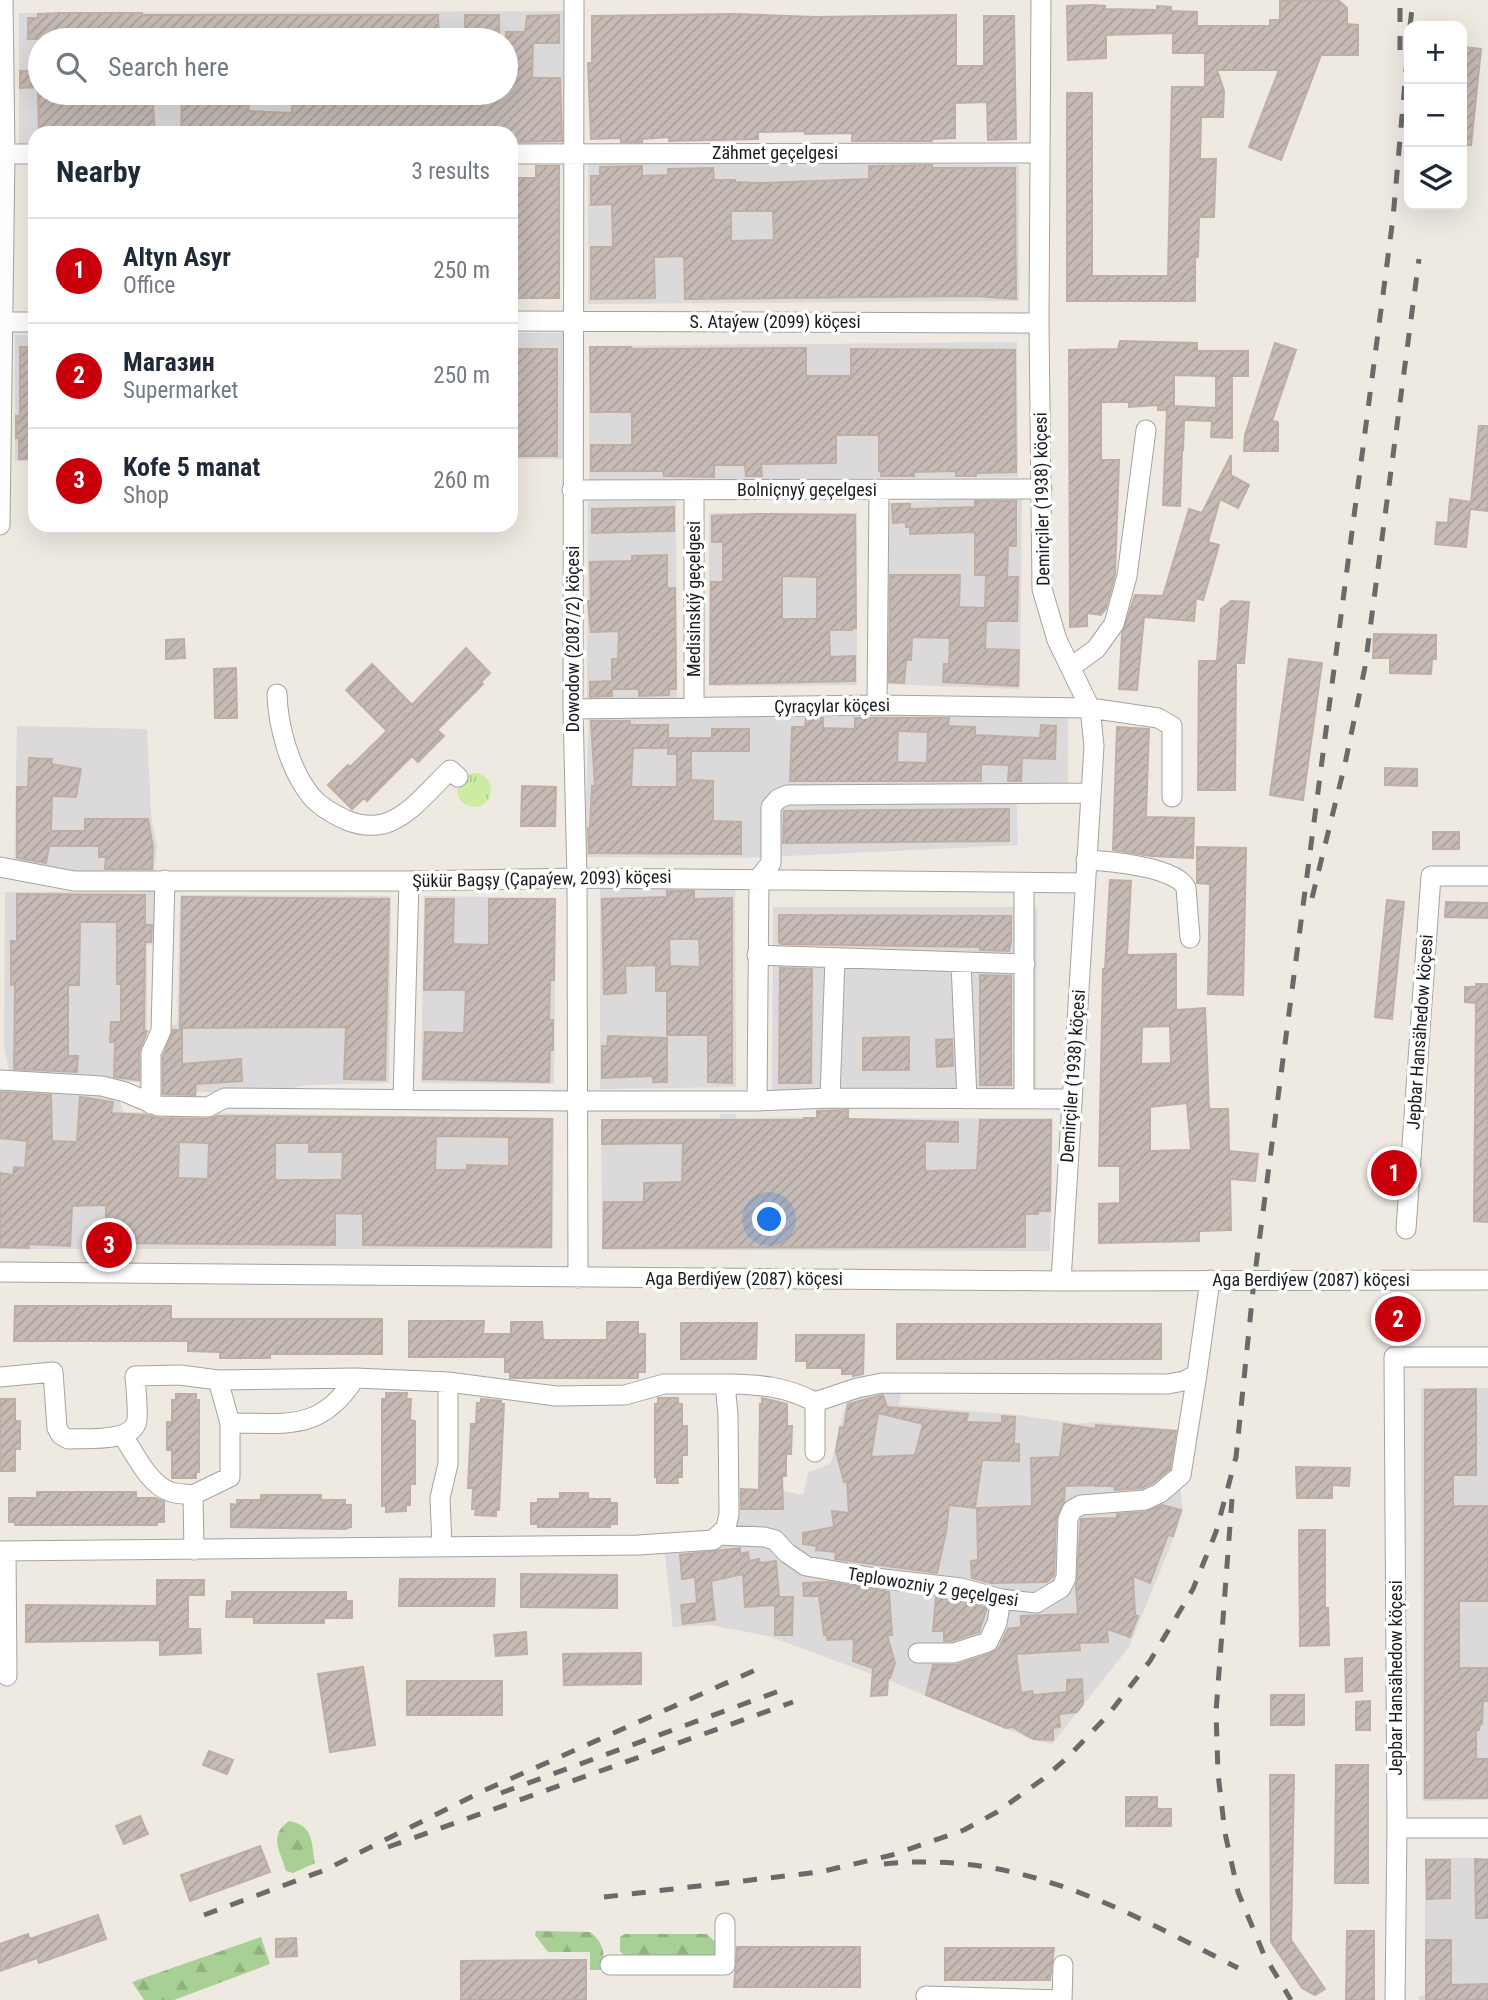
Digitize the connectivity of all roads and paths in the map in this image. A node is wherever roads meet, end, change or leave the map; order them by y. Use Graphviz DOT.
graph roads {
  1 [pos="3,0"];
  2 [pos="574,0"];
  3 [pos="1041,0"];
  4 [pos="1039,153"];
  5 [pos="5,154"];
  6 [pos="28,154"];
  7 [pos="518,154"];
  8 [pos="574,154"];
  9 [pos="572,320"];
  10 [pos="518,321"];
  11 [pos="1,322"];
  12 [pos="28,322"];
  13 [pos="1039,323"];
  14 [pos="1146,430"];
  15 [pos="1042,489"];
  16 [pos="572,490"];
  17 [pos="694,490"];
  18 [pos="879,491"];
  19 [pos="0,525"];
  20 [pos="1071,667"];
  21 [pos="277,694"];
  22 [pos="877,705"];
  23 [pos="694,707"];
  24 [pos="1090,708"];
  25 [pos="573,709"];
  26 [pos="457,776"];
  27 [pos="1090,793"];
  28 [pos="1172,797"];
  29 [pos="1086,860"];
  30 [pos="0,867"];
  31 [pos="1488,876"];
  32 [pos="577,878"];
  33 [pos="759,878"];
  34 [pos="165,880"];
  35 [pos="410,881"];
  36 [pos="1024,883"];
  37 [pos="1085,883"];
  38 [pos="1190,938"];
  39 [pos="757,956"];
  40 [pos="835,958"];
  41 [pos="961,963"];
  42 [pos="1025,964"];
  43 [pos="0,1080"];
  44 [pos="830,1098"];
  45 [pos="402,1099"];
  46 [pos="967,1099"];
  47 [pos="1024,1099"];
  48 [pos="1070,1099"];
  49 [pos="578,1101"];
  50 [pos="757,1101"];
  51 [pos="151,1104"];
  52 [pos="1406,1229"];
  53 [pos="0,1272"];
  54 [pos="578,1278"];
  55 [pos="1210,1280"];
  56 [pos="1488,1280"];
  57 [pos="1061,1281"];
  58 [pos="1488,1357"];
  59 [pos="1197,1374"];
  60 [pos="0,1377"];
  61 [pos="355,1378"];
  62 [pos="218,1380"];
  63 [pos="448,1382"];
  64 [pos="725,1384"];
  65 [pos="815,1402"];
  66 [pos="230,1423"];
  67 [pos="123,1436"];
  68 [pos="815,1452"];
  69 [pos="194,1495"];
  70 [pos="719,1535"];
  71 [pos="442,1546"];
  72 [pos="194,1550"];
  73 [pos="3,1551"];
  74 [pos="1001,1599"];
  75 [pos="918,1653"];
  76 [pos="7,1676"];
  77 [pos="1397,1828"];
  78 [pos="1488,1828"];
  79 [pos="724,1923"];
  80 [pos="610,1965"];
  81 [pos="1063,1965"];
  82 [pos="926,1996"];
  83 [pos="1395,2000"];
  1 -- 5 [label="street"];
  2 -- 8 [label="street, Dowodow (2087/2) köçesi"];
  3 -- 4 [label="street, Demirçiler (1938) köçesi"];
  4 -- 8 [label="street, Zähmet geçelgesi"];
  4 -- 13 [label="street, Demirçiler (1938) köçesi"];
  5 -- 6 [label="street"];
  5 -- 11 [label="street"];
  7 -- 8 [label="street, Zähmet geçelgesi"];
  8 -- 9 [label="street, Dowodow (2087/2) köçesi"];
  9 -- 10 [label="street, S. Ataýew (2099) köçesi"];
  9 -- 13 [label="street, S. Ataýew (2099) köçesi"];
  9 -- 16 [label="street, Dowodow (2087/2) köçesi"];
  11 -- 12 [label="street"];
  11 -- 19 [label="street"];
  13 -- 15 [label="street, Demirçiler (1938) köçesi"];
  14 -- 20 [label="street"];
  15 -- 18 [label="street, Bolniçnyý geçelgesi"];
  15 -- 20 [label="street, Demirçiler (1938) köçesi"];
  16 -- 17 [label="street, Bolniçnyý geçelgesi"];
  16 -- 25 [label="street, Dowodow (2087/2) köçesi"];
  17 -- 18 [label="street, Bolniçnyý geçelgesi"];
  17 -- 23 [label="street, Medisinskiý geçelgesi"];
  18 -- 22 [label="street"];
  20 -- 24 [label="street, Demirçiler (1938) köçesi"];
  21 -- 26 [label="street"];
  22 -- 23 [label="street, Çyraçylar köçesi"];
  22 -- 24 [label="street, Çyraçylar köçesi"];
  23 -- 25 [label="street, Çyraçylar köçesi"];
  24 -- 27 [label="street, Demirçiler (1938) köçesi"];
  24 -- 28 [label="street, Çyraçylar köçesi"];
  25 -- 32 [label="street, Dowodow (2087/2) köçesi"];
  27 -- 29 [label="street, Demirçiler (1938) köçesi"];
  27 -- 33 [label="street"];
  29 -- 37 [label="street, Demirçiler (1938) köçesi"];
  29 -- 38 [label="street"];
  30 -- 34 [label="street, Şükür Bagşy (Çapaýew, 2093) köçesi"];
  31 -- 52 [label="street, Jepbar Hansähedow köçesi"];
  32 -- 33 [label="street, Şükür Bagşy (Çapaýew, 2093) köçesi"];
  32 -- 35 [label="street, Şükür Bagşy (Çapaýew, 2093) köçesi"];
  32 -- 49 [label="street, Dowodow (2087/2) köçesi"];
  33 -- 36 [label="street, Şükür Bagşy (Çapaýew, 2093) köçesi"];
  33 -- 39 [label="street"];
  34 -- 35 [label="street, Şükür Bagşy (Çapaýew, 2093) köçesi"];
  34 -- 51 [label="street"];
  35 -- 45 [label="street"];
  36 -- 37 [label="street, Şükür Bagşy (Çapaýew, 2093) köçesi"];
  36 -- 42 [label="street"];
  37 -- 48 [label="street, Demirçiler (1938) köçesi"];
  39 -- 40 [label="street"];
  39 -- 50 [label="street"];
  40 -- 41 [label="street"];
  40 -- 44 [label="street"];
  41 -- 42 [label="street"];
  41 -- 46 [label="street"];
  42 -- 47 [label="street"];
  43 -- 51 [label="street"];
  44 -- 46 [label="street"];
  44 -- 50 [label="street"];
  45 -- 49 [label="street"];
  45 -- 51 [label="street"];
  46 -- 47 [label="street"];
  47 -- 48 [label="street"];
  48 -- 57 [label="street, Demirçiler (1938) köçesi"];
  49 -- 50 [label="street"];
  49 -- 54 [label="street, Dowodow (2087/2) köçesi"];
  53 -- 54 [label="street, Aga Berdiýew (2087) köçesi"];
  54 -- 57 [label="street, Aga Berdiýew (2087) köçesi"];
  55 -- 56 [label="street, Aga Berdiýew (2087) köçesi"];
  55 -- 57 [label="street, Aga Berdiýew (2087) köçesi"];
  55 -- 59 [label="street"];
  58 -- 77 [label="street, Jepbar Hansähedow köçesi"];
  59 -- 65 [label="street"];
  59 -- 74 [label="street, Teplowozniy 2 geçelgesi"];
  60 -- 67 [label="street"];
  61 -- 62 [label="street"];
  61 -- 63 [label="street"];
  61 -- 66 [label="street"];
  62 -- 66 [label="street"];
  62 -- 67 [label="street"];
  63 -- 64 [label="street"];
  63 -- 71 [label="street"];
  64 -- 65 [label="street"];
  64 -- 70 [label="street"];
  65 -- 68 [label="street"];
  66 -- 69 [label="street"];
  67 -- 69 [label="street"];
  69 -- 72 [label="street"];
  70 -- 71 [label="street, Teplowozniy 2 geçelgesi"];
  70 -- 74 [label="street, Teplowozniy 2 geçelgesi"];
  71 -- 72 [label="street, Teplowozniy 2 geçelgesi"];
  72 -- 73 [label="street, Teplowozniy 2 geçelgesi"];
  73 -- 76 [label="street"];
  74 -- 75 [label="street"];
  77 -- 78 [label="street"];
  77 -- 83 [label="street, Jepbar Hansähedow köçesi"];
  79 -- 80 [label="street"];
  81 -- 82 [label="street"];
}
